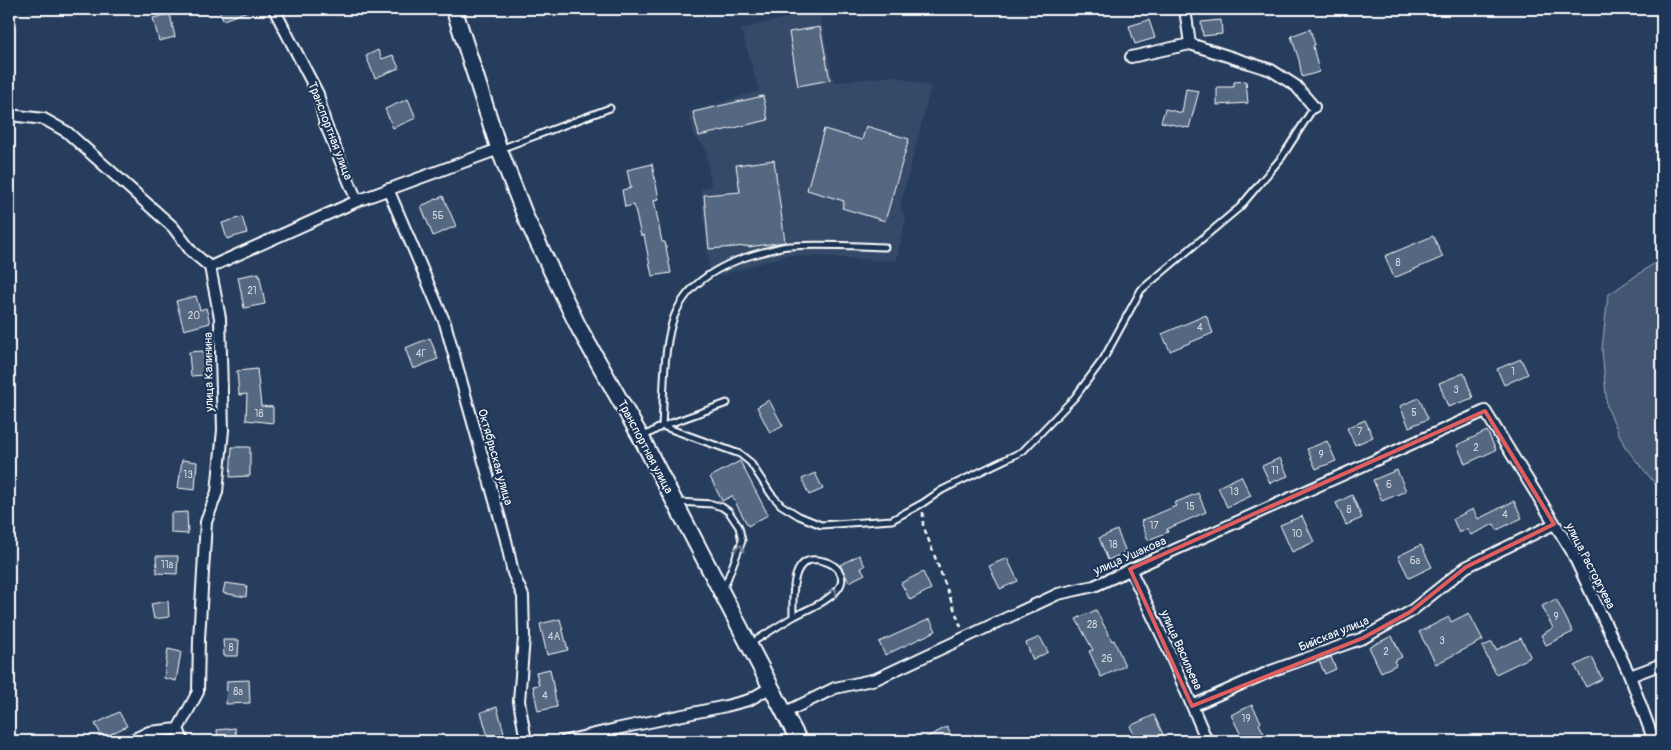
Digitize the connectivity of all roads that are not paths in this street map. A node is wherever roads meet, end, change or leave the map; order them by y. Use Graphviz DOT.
graph roads {
  1 [pos="274,9"];
  2 [pos="454,9"];
  3 [pos="1185,9"];
  4 [pos="1190,44"];
  5 [pos="1131,57"];
  6 [pos="1314,107"];
  7 [pos="610,108"];
  8 [pos="9,115"];
  9 [pos="499,149"];
  10 [pos="388,189"];
  11 [pos="357,201"];
  12 [pos="885,247"];
  13 [pos="210,267"];
  14 [pos="727,403"];
  15 [pos="1485,412"];
  16 [pos="662,426"];
  17 [pos="641,438"];
  18 [pos="674,502"];
  19 [pos="1554,524"];
  20 [pos="1130,569"];
  21 [pos="722,594"];
  22 [pos="793,617"];
  23 [pos="748,645"];
  24 [pos="1662,664"];
  25 [pos="1630,676"];
  26 [pos="771,688"];
  27 [pos="1192,706"];
  28 [pos="784,713"];
  29 [pos="178,729"];
  30 [pos="130,741"];
  31 [pos="183,741"];
  32 [pos="526,741"];
  33 [pos="566,741"];
  34 [pos="799,741"];
  35 [pos="1207,741"];
  36 [pos="1654,741"];
  1 -- 11 [label="street, Транспортная улица"];
  2 -- 9 [label="main road, Транспортная улица"];
  3 -- 4 [label="street"];
  4 -- 5 [label="street"];
  4 -- 6 [label="street"];
  6 -- 16 [label="lane"];
  7 -- 9 [label="lane"];
  8 -- 13 [label="street"];
  9 -- 10 [label="street"];
  9 -- 17 [label="main road, Транспортная улица"];
  10 -- 11 [label="street"];
  10 -- 32 [label="street, Октябрьская улица"];
  11 -- 13 [label="street"];
  12 -- 16 [label="lane"];
  13 -- 29 [label="street, улица Калинина"];
  14 -- 16 [label="lane"];
  15 -- 19 [label="street, улица Расторгуева"];
  15 -- 20 [label="street, улица Ушакова"];
  16 -- 17 [label="lane"];
  17 -- 18 [label="main road, Транспортная улица"];
  18 -- 21 [label="main road, Транспортная улица"];
  21 -- 18 [label="lane, one-way"];
  19 -- 25 [label="street, улица Расторгуева"];
  19 -- 27 [label="street, Бийская улица"];
  20 -- 27 [label="street, улица Васильева"];
  20 -- 28 [label="street, улица Ушакова"];
  21 -- 23 [label="main road, Транспортная улица"];
  22 -- 22 [label="lane, one-way"];
  22 -- 23 [label="lane"];
  23 -- 26 [label="main road, Транспортная улица"];
  24 -- 25 [label="street"];
  25 -- 36 [label="street, улица Расторгуева"];
  26 -- 28 [label="main road, Транспортная улица"];
  26 -- 33 [label="street"];
  27 -- 35 [label="street, улица Васильева"];
  28 -- 34 [label="main road, Транспортная улица"];
  29 -- 30 [label="street"];
  29 -- 31 [label="street"];
}
